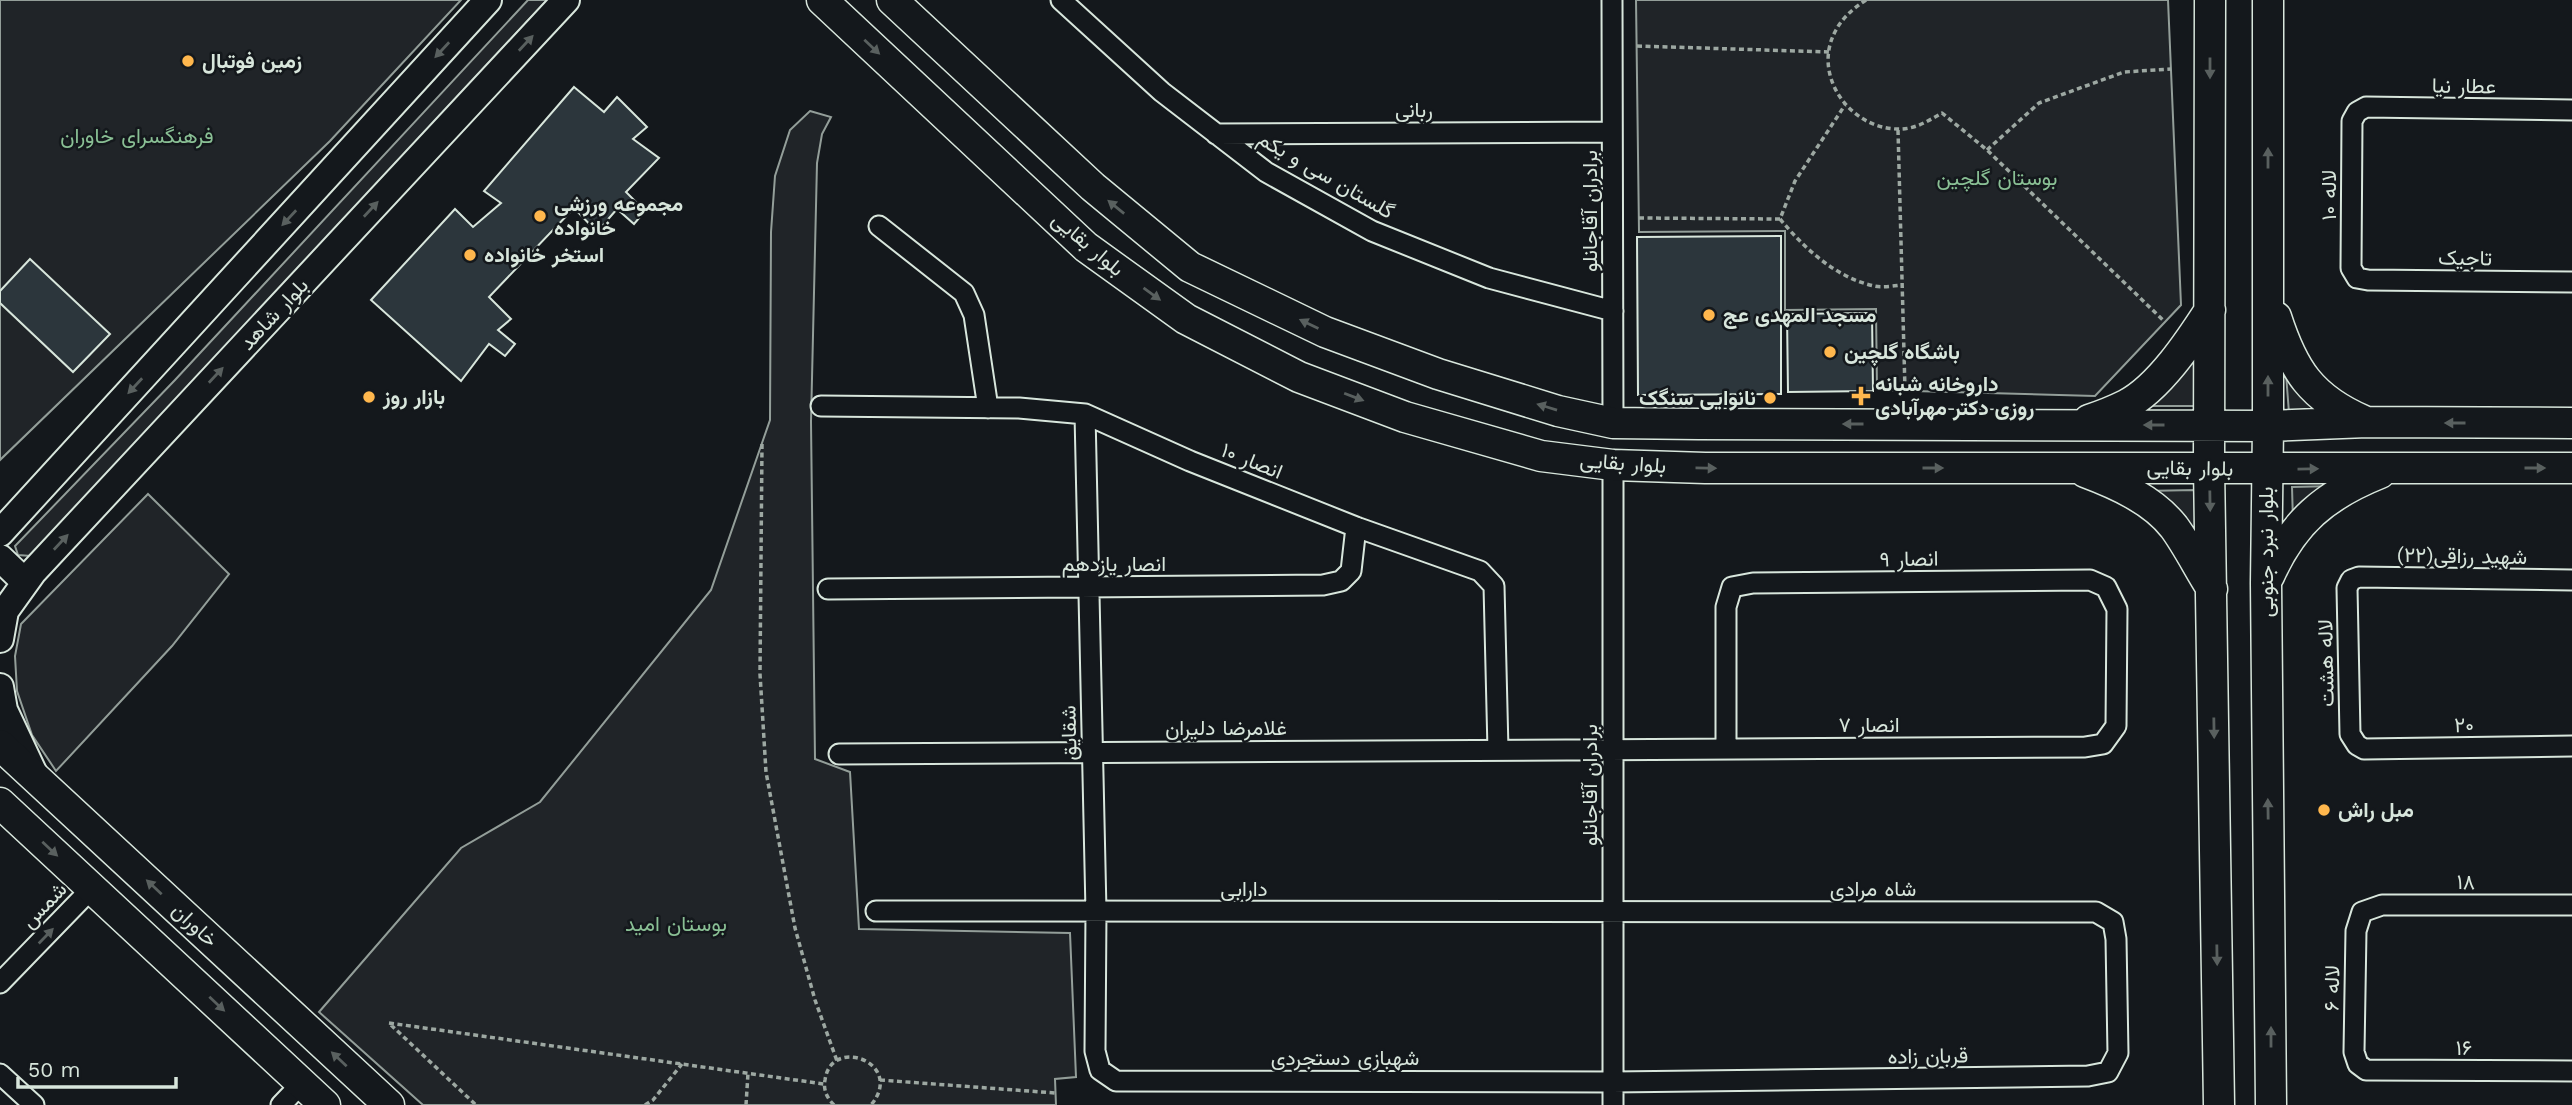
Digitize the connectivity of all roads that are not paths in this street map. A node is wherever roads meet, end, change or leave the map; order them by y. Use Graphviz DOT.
graph roads {
  1 [pos="488,0"];
  2 [pos="822,0"];
  3 [pos="892,0"];
  4 [pos="1061,0"];
  5 [pos="1612,0"];
  6 [pos="2210,0"];
  7 [pos="2268,0"];
  8 [pos="565,2"];
  9 [pos="2572,110"];
  10 [pos="2357,112"];
  11 [pos="1612,132"];
  12 [pos="1216,134"];
  13 [pos="879,226"];
  14 [pos="2357,278"];
  15 [pos="2572,282"];
  16 [pos="2268,289"];
  17 [pos="2210,310"];
  18 [pos="1613,311"];
  19 [pos="821,406"];
  20 [pos="988,408"];
  21 [pos="1085,414"];
  22 [pos="2367,422"];
  23 [pos="1613,423"];
  24 [pos="2572,423"];
  25 [pos="2077,425"];
  26 [pos="2209,425"];
  27 [pos="2268,426"];
  28 [pos="1613,465"];
  29 [pos="2072,467"];
  30 [pos="2209,467"];
  31 [pos="2392,467"];
  32 [pos="2572,468"];
  33 [pos="2266,470"];
  34 [pos="1356,527"];
  35 [pos="0,533"];
  36 [pos="0,558"];
  37 [pos="2351,580"];
  38 [pos="2572,580"];
  39 [pos="25,582"];
  40 [pos="2266,583"];
  41 [pos="1089,587"];
  42 [pos="828,589"];
  43 [pos="2212,589"];
  44 [pos="0,639"];
  45 [pos="0,687"];
  46 [pos="2116,726"];
  47 [pos="0,745"];
  48 [pos="2357,745"];
  49 [pos="2572,746"];
  50 [pos="1613,749"];
  51 [pos="1726,749"];
  52 [pos="1498,750"];
  53 [pos="1092,752"];
  54 [pos="839,754"];
  55 [pos="36,777"];
  56 [pos="0,803"];
  57 [pos="92,888"];
  58 [pos="2572,905"];
  59 [pos="876,911"];
  60 [pos="1096,911"];
  61 [pos="1613,912"];
  62 [pos="2362,912"];
  63 [pos="2116,939"];
  64 [pos="0,983"];
  65 [pos="1096,1051"];
  66 [pos="2358,1064"];
  67 [pos="2572,1071"];
  68 [pos="0,1074"];
  69 [pos="1613,1082"];
  70 [pos="302,1083"];
  71 [pos="34,1105"];
  72 [pos="281,1105"];
  73 [pos="325,1105"];
  74 [pos="389,1105"];
  75 [pos="1613,1105"];
  76 [pos="2218,1105"];
  77 [pos="2271,1105"];
  1 -- 35 [label="main road, one-way"];
  2 -- 28 [label="main road, بلوار بقایی, one-way"];
  23 -- 3 [label="main road, بلوار بقایی, one-way"];
  4 -- 12 [label="street, گلستان سی و یکم"];
  5 -- 11 [label="street, برادران آقاجانلو"];
  6 -- 17 [label="main road, one-way"];
  16 -- 7 [label="main road, بلوار نبرد جنوبی, one-way"];
  39 -- 8 [label="main road, بلوار شاهد, one-way"];
  9 -- 10 [label="street, عطار نیا"];
  10 -- 14 [label="street, لاله ۱۰"];
  11 -- 12 [label="street, ربانی"];
  11 -- 18 [label="street, برادران آقاجانلو"];
  12 -- 18 [label="street, گلستان سی و یکم"];
  13 -- 20 [label="street"];
  14 -- 15 [label="street, تاجیک"];
  16 -- 22 [label="main road"];
  27 -- 16 [label="main road, بلوار نبرد جنوبی, one-way"];
  17 -- 25 [label="main road"];
  17 -- 26 [label="main road"];
  18 -- 23 [label="street, برادران آقاجانلو"];
  19 -- 20 [label="street, انصار ۱۰"];
  20 -- 21 [label="street, انصار ۱۰"];
  21 -- 34 [label="street, انصار ۱۰"];
  21 -- 41 [label="street, شقایق"];
  24 -- 22 [label="main road, بلوار بقایی, one-way"];
  22 -- 27 [label="main road, بلوار بقایی"];
  25 -- 23 [label="main road, بلوار بقایی, one-way"];
  23 -- 28 [label="main road"];
  26 -- 25 [label="main road, بلوار بقایی, one-way"];
  26 -- 27 [label="main road, بلوار بقایی"];
  26 -- 30 [label="main road"];
  27 -- 33 [label="main road, بلوار نبرد جنوبی"];
  28 -- 29 [label="main road, بلوار بقایی, one-way"];
  28 -- 50 [label="street, برادران آقاجانلو"];
  29 -- 30 [label="main road, بلوار بقایی"];
  29 -- 43 [label="main road"];
  30 -- 33 [label="main road, بلوار بقایی"];
  30 -- 43 [label="main road, one-way"];
  31 -- 32 [label="main road, بلوار بقایی, one-way"];
  33 -- 31 [label="main road, بلوار بقایی, one-way"];
  31 -- 40 [label="main road"];
  33 -- 40 [label="main road, بلوار نبرد جنوبی"];
  34 -- 41 [label="street, انصار یازدهم"];
  34 -- 52 [label="street, انصار ۱۰"];
  36 -- 39 [label="main road"];
  37 -- 38 [label="street, شهید رزاقی(۲۲)"];
  37 -- 48 [label="street, لاله هشت"];
  39 -- 44 [label="main road, بلوار شاهد"];
  77 -- 40 [label="main road, بلوار نبرد جنوبی, one-way"];
  41 -- 42 [label="street, انصار یازدهم"];
  41 -- 53 [label="street, شقایق"];
  43 -- 76 [label="main road, one-way"];
  45 -- 55 [label="main road"];
  46 -- 51 [label="street, انصار ۷"];
  46 -- 51 [label="street, انصار ۹"];
  47 -- 55 [label="main road, خاوران"];
  48 -- 49 [label="street, ۲۰"];
  50 -- 51 [label="street, انصار ۷"];
  50 -- 52 [label="street, غلامرضا دلیران"];
  50 -- 61 [label="street, برادران آقاجانلو"];
  52 -- 53 [label="street, غلامرضا دلیران"];
  53 -- 54 [label="street, غلامرضا دلیران"];
  53 -- 60 [label="street, شقایق"];
  74 -- 55 [label="main road, خاوران, one-way"];
  56 -- 57 [label="main road, خاوران, one-way"];
  64 -- 57 [label="street, شمس, one-way"];
  57 -- 70 [label="main road, خاوران, one-way"];
  58 -- 62 [label="street, ۱۸"];
  59 -- 60 [label="street, دارابی"];
  60 -- 61 [label="street, دارابی"];
  60 -- 65 [label="street, شقایق"];
  61 -- 63 [label="street, شاه مرادی"];
  61 -- 69 [label="street, برادران آقاجانلو"];
  62 -- 66 [label="street, لاله ۶"];
  63 -- 69 [label="street, قربان زاده"];
  65 -- 69 [label="street, شهبازی دستجردی"];
  66 -- 67 [label="street, ۱۶"];
  68 -- 71 [label="street"];
  69 -- 75 [label="street, برادران آقاجانلو"];
  70 -- 72 [label="street"];
  70 -- 73 [label="main road, خاوران"];
}
